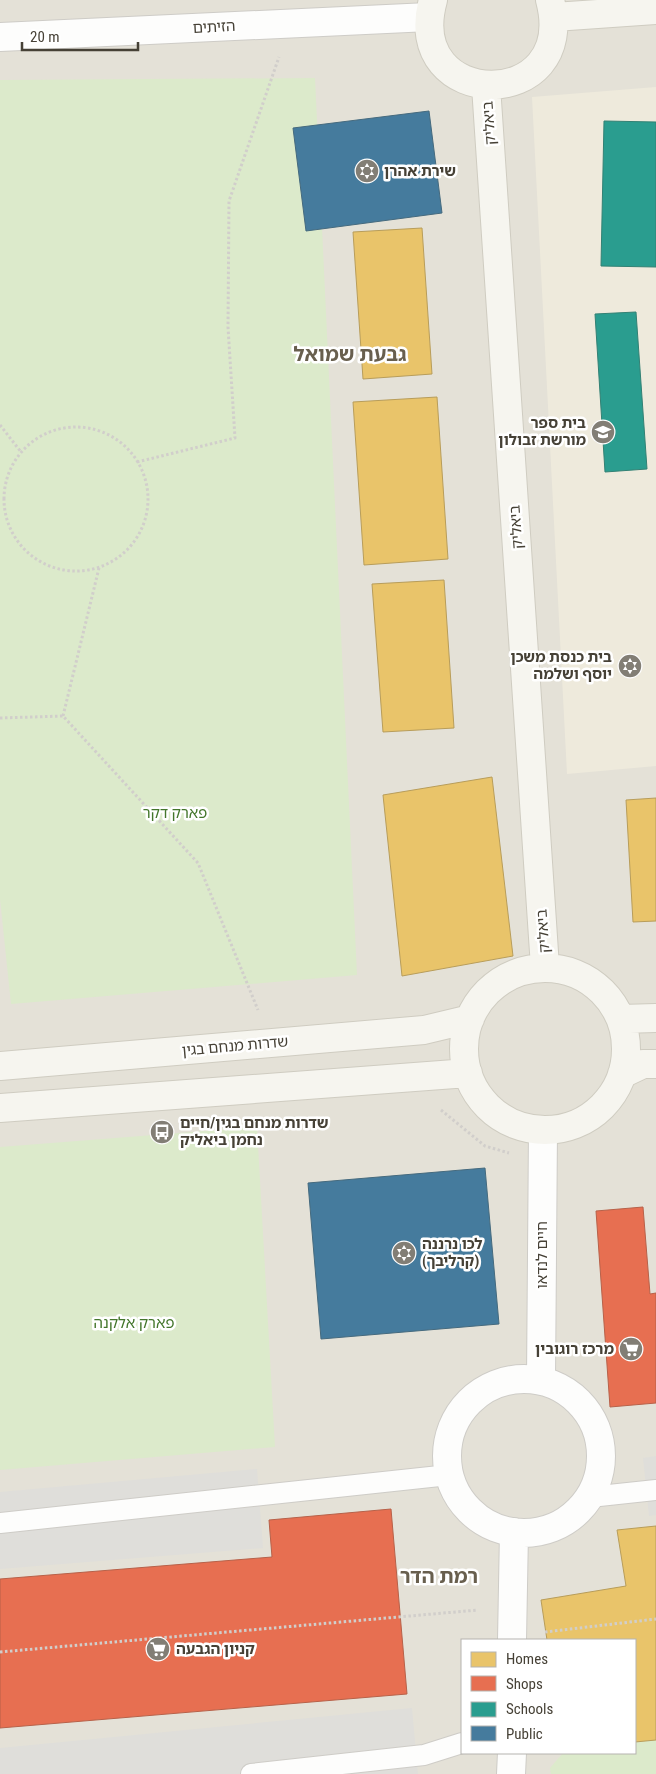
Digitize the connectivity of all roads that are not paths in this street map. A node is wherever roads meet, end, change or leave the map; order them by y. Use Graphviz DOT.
graph roads {
  1 [pos="431,8"];
  2 [pos="552,8"];
  3 [pos="656,10"];
  4 [pos="0,37"];
  5 [pos="486,86"];
  6 [pos="545,967"];
  7 [pos="656,1018"];
  8 [pos="470,1019"];
  9 [pos="621,1019"];
  10 [pos="656,1064"];
  11 [pos="0,1066"];
  12 [pos="468,1073"];
  13 [pos="622,1074"];
  14 [pos="0,1108"];
  15 [pos="542,1130"];
  16 [pos="541,1380"];
  17 [pos="450,1475"];
  18 [pos="656,1490"];
  19 [pos="590,1497"];
  20 [pos="0,1523"];
  21 [pos="514,1532"];
  22 [pos="512,1638"];
  23 [pos="461,1744"];
  24 [pos="512,1754"];
  25 [pos="251,1774"];
  26 [pos="511,1774"];
  1 -- 4 [label="street, הזיתים"];
  1 -- 5 [label="street"];
  2 -- 3 [label="street"];
  2 -- 5 [label="street"];
  5 -- 6 [label="street, ביאליק"];
  6 -- 8 [label="street"];
  6 -- 9 [label="street"];
  7 -- 9 [label="street"];
  8 -- 11 [label="street, שדרות מנחם בגין"];
  8 -- 12 [label="street"];
  9 -- 13 [label="street"];
  10 -- 13 [label="street"];
  12 -- 14 [label="street"];
  12 -- 15 [label="street"];
  13 -- 15 [label="street"];
  15 -- 16 [label="street, חיים לנדאו"];
  16 -- 17 [label="street"];
  16 -- 19 [label="street"];
  17 -- 20 [label="lane"];
  17 -- 21 [label="street"];
  18 -- 19 [label="lane"];
  19 -- 21 [label="street"];
  21 -- 22 [label="street"];
  23 -- 25 [label="lane"];
  24 -- 26 [label="street"];
}
